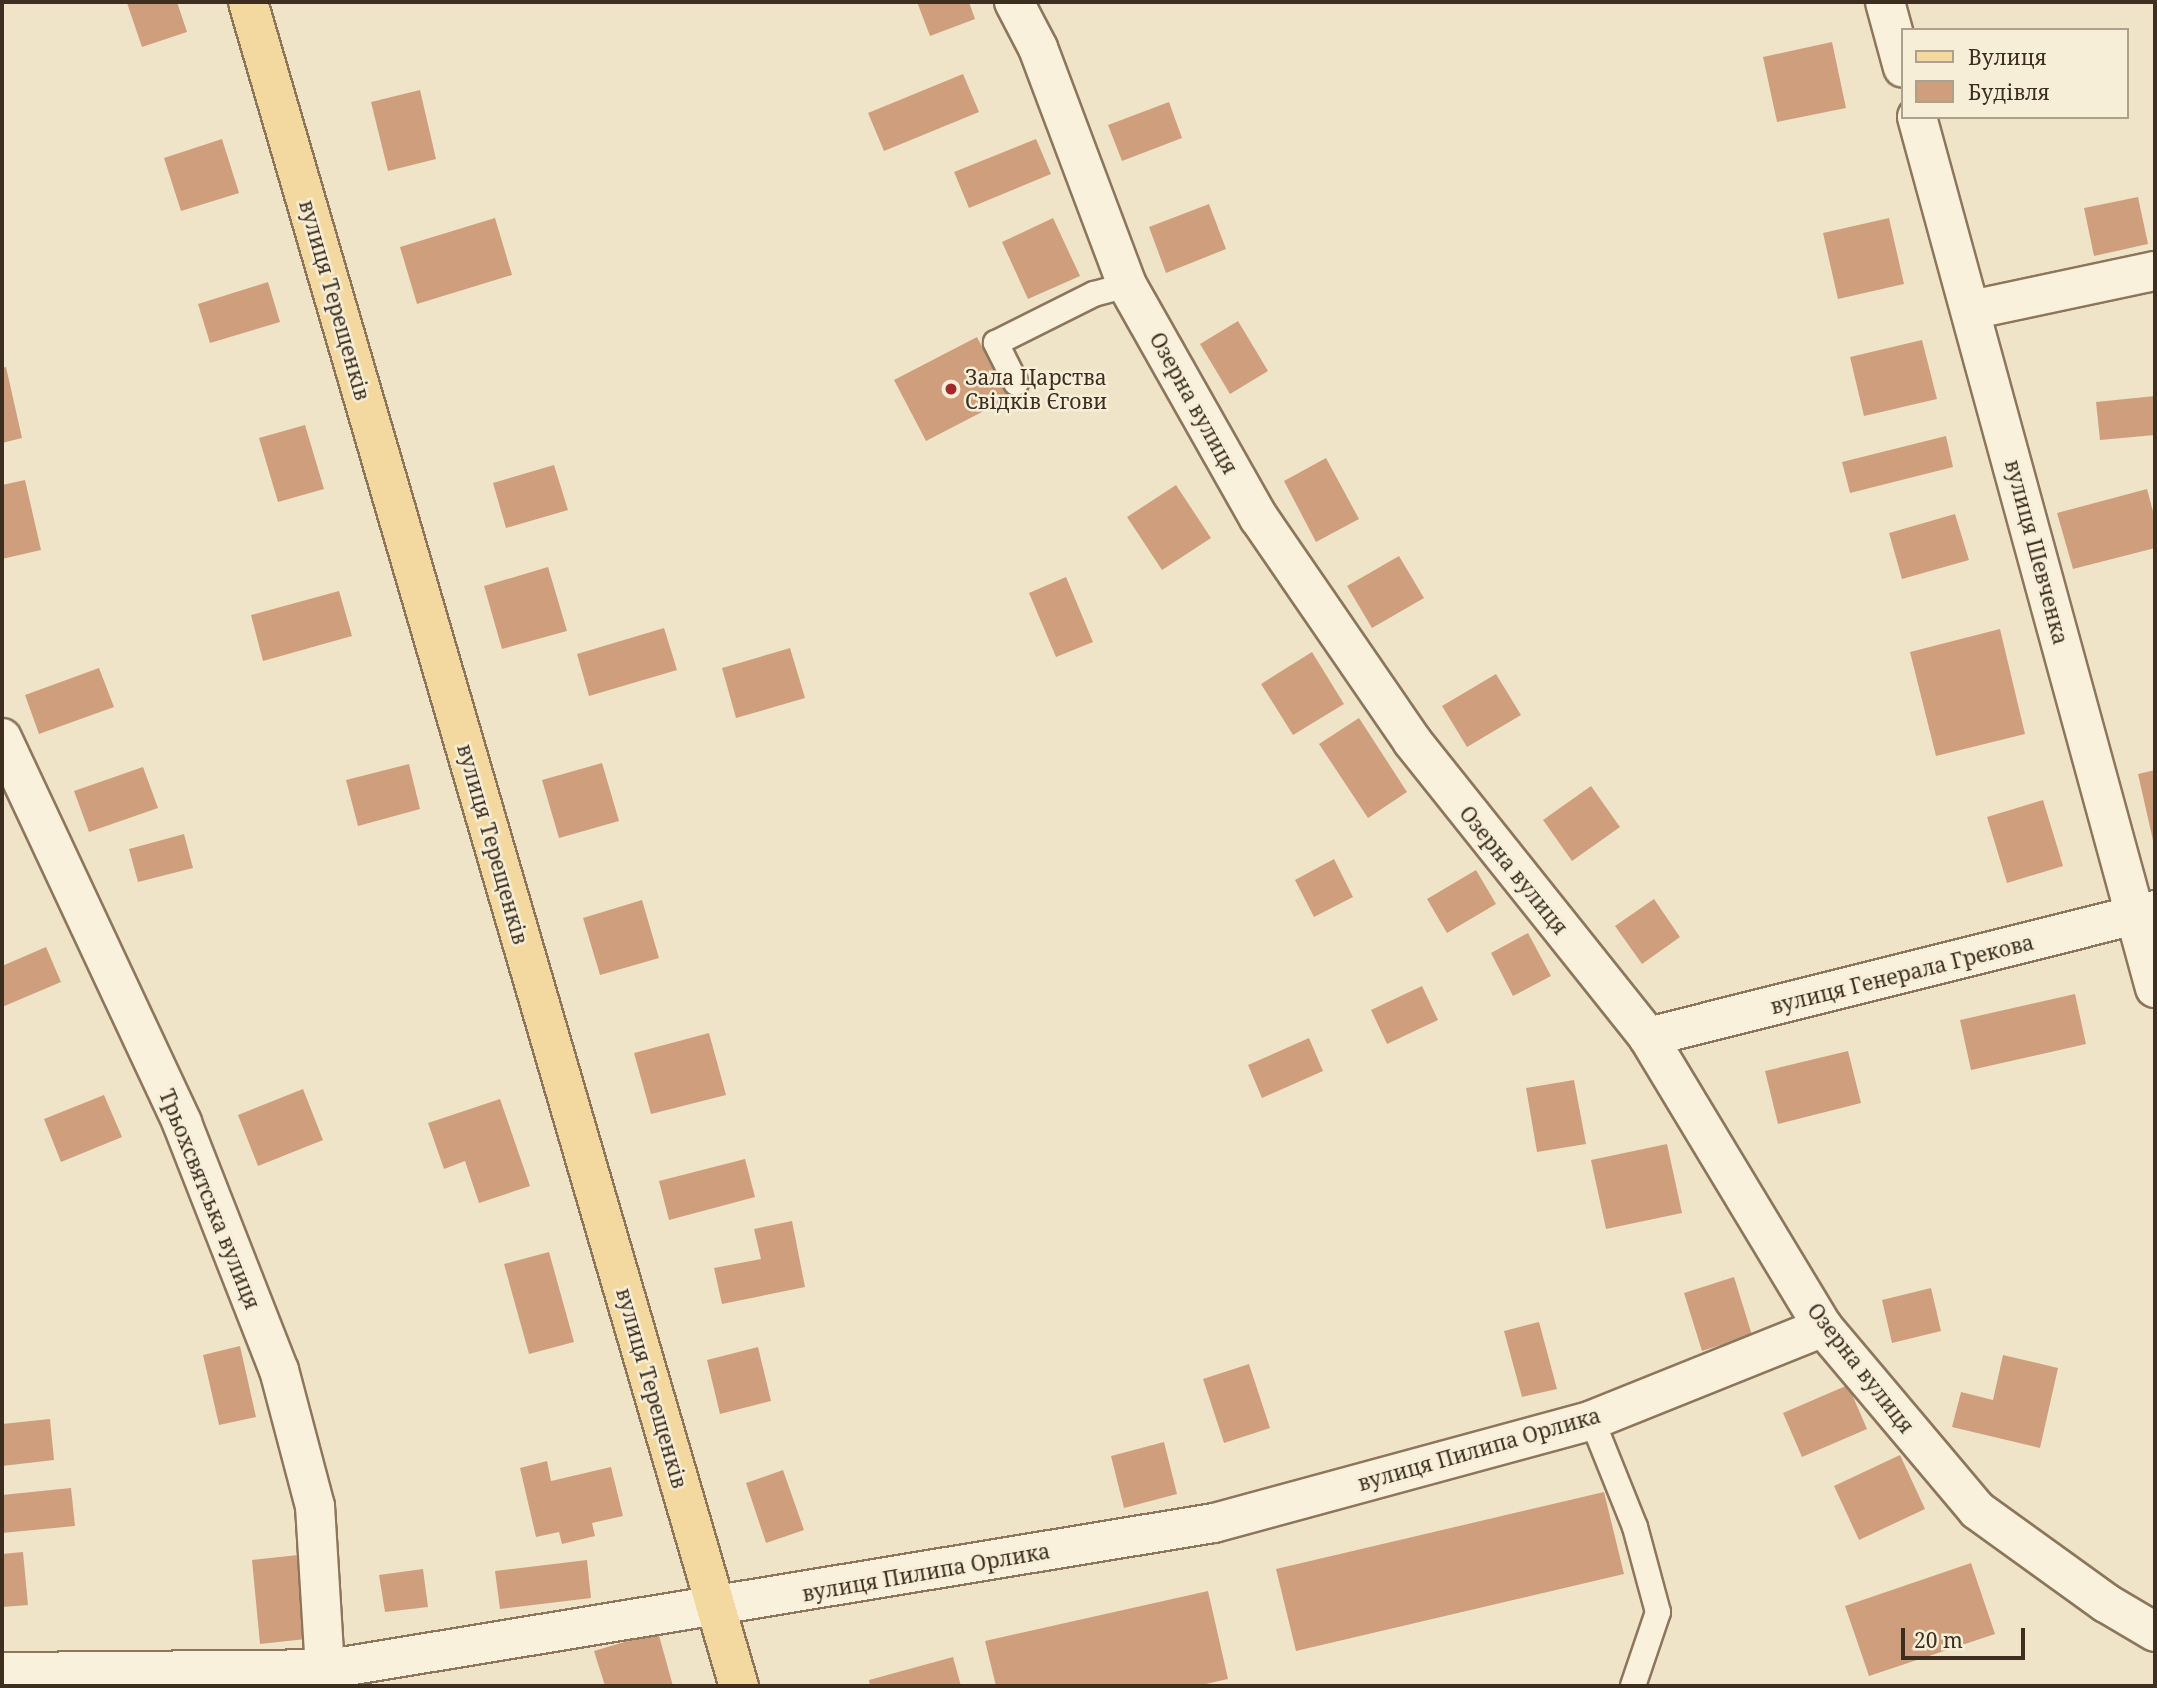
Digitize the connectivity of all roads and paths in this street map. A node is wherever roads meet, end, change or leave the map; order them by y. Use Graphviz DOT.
graph roads {
  1 [pos="248,2"];
  2 [pos="1014,2"];
  3 [pos="1885,2"];
  4 [pos="1902,64"];
  5 [pos="1918,119"];
  6 [pos="2155,271"];
  7 [pos="1127,285"];
  8 [pos="1971,310"];
  9 [pos="1016,383"];
  10 [pos="2,738"];
  11 [pos="2145,913"];
  12 [pos="2155,988"];
  13 [pos="1648,1037"];
  14 [pos="1823,1327"];
  15 [pos="1592,1420"];
  16 [pos="716,1608"];
  17 [pos="2155,1632"];
  18 [pos="2,1672"];
  19 [pos="328,1677"];
  20 [pos="739,1686"];
  21 [pos="1633,1686"];
  1 -- 16 [label="main road, вулиця Терещенків"];
  2 -- 7 [label="street, Озерна вулиця"];
  3 -- 4 [label="street"];
  5 -- 8 [label="street, вулиця Шевченка"];
  6 -- 8 [label="street"];
  7 -- 9 [label="lane"];
  7 -- 13 [label="street, Озерна вулиця"];
  8 -- 11 [label="street, вулиця Шевченка"];
  10 -- 19 [label="street, Трьохсвятська вулиця"];
  11 -- 12 [label="street, вулиця Шевченка"];
  11 -- 13 [label="street, вулиця Генерала Грекова"];
  13 -- 14 [label="street, Озерна вулиця"];
  14 -- 15 [label="street, вулиця Пилипа Орлика"];
  14 -- 17 [label="street, Озерна вулиця"];
  15 -- 16 [label="street, вулиця Пилипа Орлика"];
  15 -- 21 [label="lane"];
  16 -- 19 [label="street, вулиця Пилипа Орлика"];
  16 -- 20 [label="main road, вулиця Терещенків"];
  18 -- 19 [label="street, вулиця Пилипа Орлика"];
}
